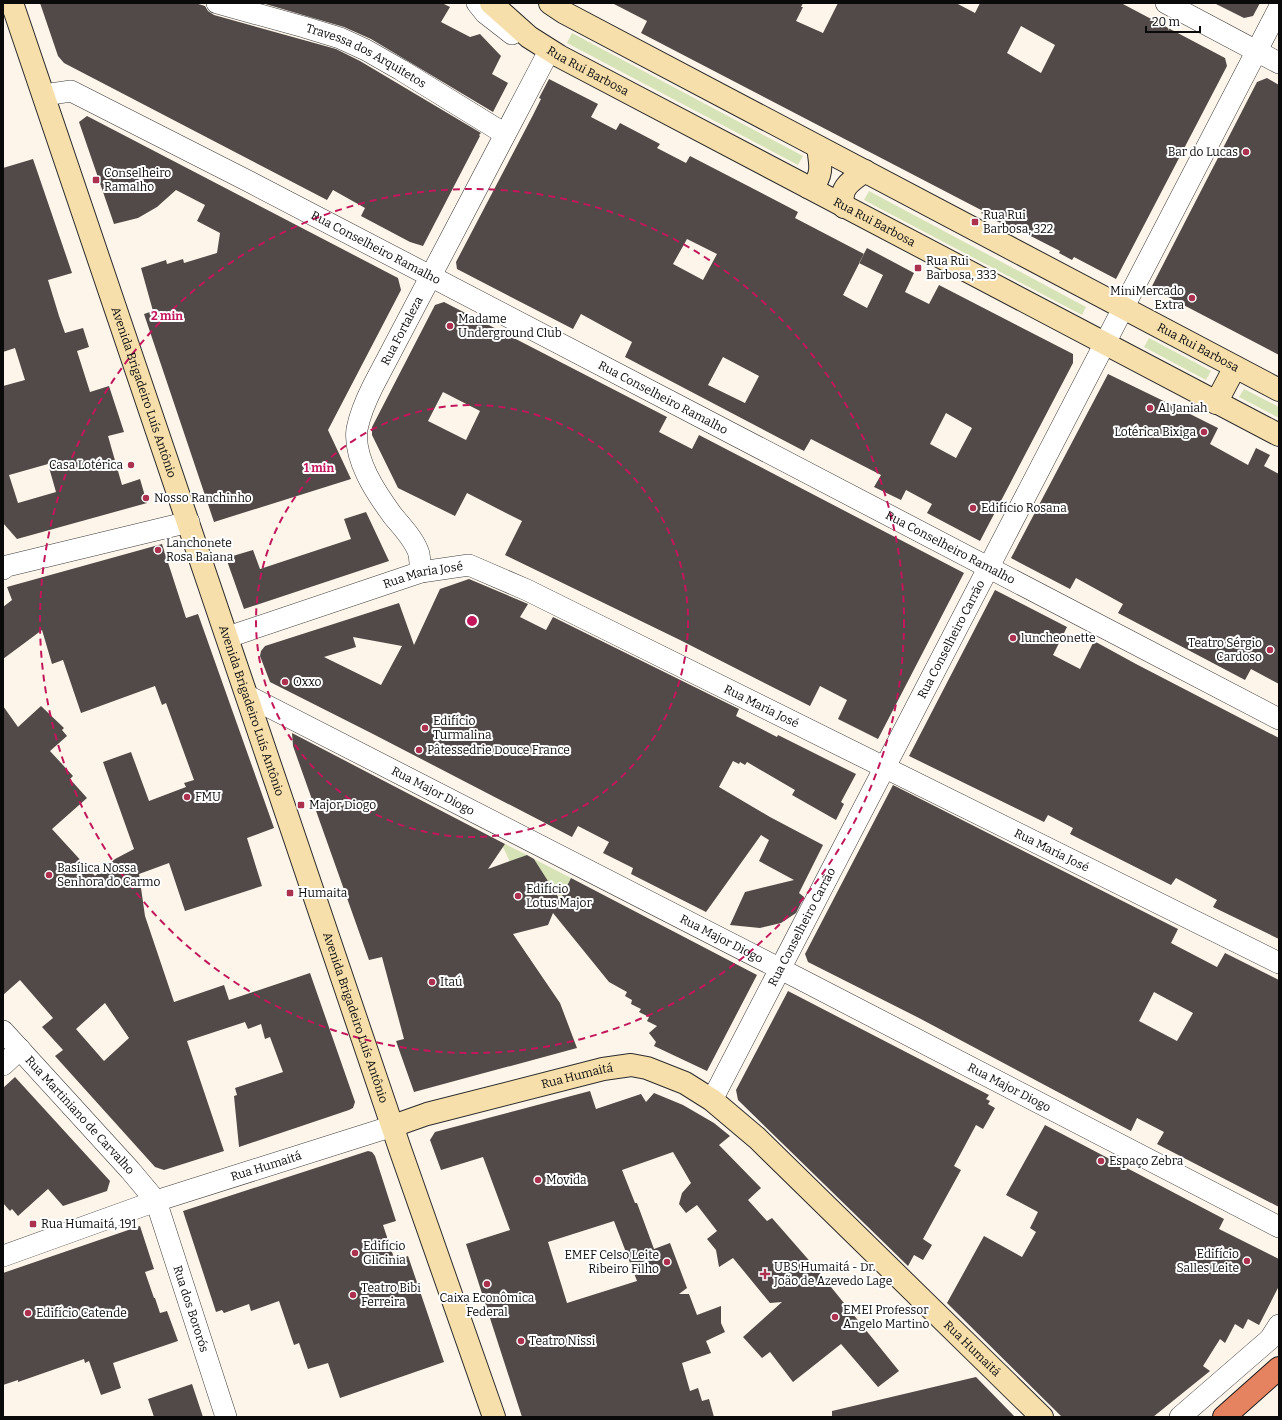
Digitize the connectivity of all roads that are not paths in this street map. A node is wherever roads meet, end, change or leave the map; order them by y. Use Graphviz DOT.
graph roads {
  1 [pos="12,3"];
  2 [pos="217,3"];
  3 [pos="477,3"];
  4 [pos="491,3"];
  5 [pos="1166,3"];
  6 [pos="562,6"];
  7 [pos="1279,8"];
  8 [pos="529,38"];
  9 [pos="549,51"];
  10 [pos="1256,51"];
  11 [pos="1279,63"];
  12 [pos="44,95"];
  13 [pos="505,134"];
  14 [pos="818,147"];
  15 [pos="864,171"];
  16 [pos="808,187"];
  17 [pos="844,207"];
  18 [pos="431,277"];
  19 [pos="1123,308"];
  20 [pos="1105,344"];
  21 [pos="1235,367"];
  22 [pos="1279,390"];
  23 [pos="1216,402"];
  24 [pos="1279,435"];
  25 [pos="189,522"];
  26 [pos="4,566"];
  27 [pos="989,568"];
  28 [pos="421,572"];
  29 [pos="228,637"];
  30 [pos="248,696"];
  31 [pos="1279,719"];
  32 [pos="885,768"];
  33 [pos="1279,963"];
  34 [pos="781,969"];
  35 [pos="3,1031"];
  36 [pos="20,1050"];
  37 [pos="3,1065"];
  38 [pos="712,1100"];
  39 [pos="393,1126"];
  40 [pos="156,1201"];
  41 [pos="1279,1227"];
  42 [pos="3,1256"];
  43 [pos="1279,1325"];
  44 [pos="1279,1368"];
  45 [pos="1279,1378"];
  46 [pos="226,1417"];
  47 [pos="494,1417"];
  48 [pos="1042,1417"];
  49 [pos="1180,1417"];
  50 [pos="1225,1417"];
  1 -- 12 [label="main road, Avenida Brigadeiro Luís Antônio"];
  2 -- 13 [label="street, Travessa dos Arquitetos"];
  3 -- 8 [label="street, Rua Rui Barbosa"];
  4 -- 8 [label="main road"];
  5 -- 10 [label="street"];
  6 -- 14 [label="main road, Rua Rui Barbosa"];
  7 -- 10 [label="street, Rua Conselheiro Carrão"];
  8 -- 9 [label="main road, Rua Rui Barbosa"];
  9 -- 13 [label="street, Rua Fortaleza"];
  9 -- 16 [label="main road, Rua Rui Barbosa"];
  10 -- 11 [label="street"];
  10 -- 19 [label="street, Rua Conselheiro Carrão"];
  12 -- 18 [label="street, Rua Conselheiro Ramalho"];
  12 -- 25 [label="main road, Avenida Brigadeiro Luís Antônio"];
  13 -- 18 [label="street, Rua Fortaleza"];
  14 -- 15 [label="main road, Rua Rui Barbosa"];
  14 -- 16 [label="main road"];
  15 -- 17 [label="main road"];
  15 -- 19 [label="main road, Rua Rui Barbosa"];
  16 -- 17 [label="main road, Rua Rui Barbosa"];
  17 -- 20 [label="main road, Rua Rui Barbosa"];
  18 -- 27 [label="street, Rua Conselheiro Ramalho"];
  18 -- 28 [label="street, Rua Fortaleza"];
  19 -- 20 [label="street, Rua Conselheiro Carrão"];
  19 -- 21 [label="main road, Rua Rui Barbosa"];
  20 -- 23 [label="main road, Rua Rui Barbosa"];
  20 -- 27 [label="street, Rua Conselheiro Carrão"];
  21 -- 22 [label="main road, Rua Rui Barbosa"];
  21 -- 23 [label="main road"];
  23 -- 24 [label="main road, Rua Rui Barbosa"];
  25 -- 26 [label="street"];
  25 -- 29 [label="main road, Avenida Brigadeiro Luís Antônio"];
  27 -- 31 [label="street, Rua Conselheiro Ramalho"];
  27 -- 32 [label="street, Rua Conselheiro Carrão"];
  28 -- 29 [label="street, Rua Maria José"];
  28 -- 32 [label="street, Rua Maria José"];
  29 -- 30 [label="main road, Avenida Brigadeiro Luís Antônio"];
  30 -- 34 [label="street, Rua Major Diogo"];
  30 -- 39 [label="main road, Avenida Brigadeiro Luís Antônio"];
  32 -- 33 [label="street, Rua Maria José"];
  32 -- 34 [label="street, Rua Conselheiro Carrão"];
  34 -- 38 [label="street, Rua Conselheiro Carrão"];
  34 -- 41 [label="street, Rua Major Diogo"];
  35 -- 36 [label="street, Rua Martiniano de Carvalho"];
  36 -- 37 [label="street"];
  36 -- 40 [label="street, Rua Martiniano de Carvalho"];
  38 -- 39 [label="main road, Rua Humaitá"];
  38 -- 48 [label="main road, Rua Humaitá"];
  39 -- 40 [label="street, Rua Humaitá"];
  39 -- 47 [label="main road, Avenida Brigadeiro Luís Antônio"];
  40 -- 42 [label="street, Rua Humaitá"];
  40 -- 46 [label="street, Rua dos Bororós"];
  43 -- 49 [label="street"];
  44 -- 50 [label="highway"];
  45 -- 50 [label="highway"];
}
